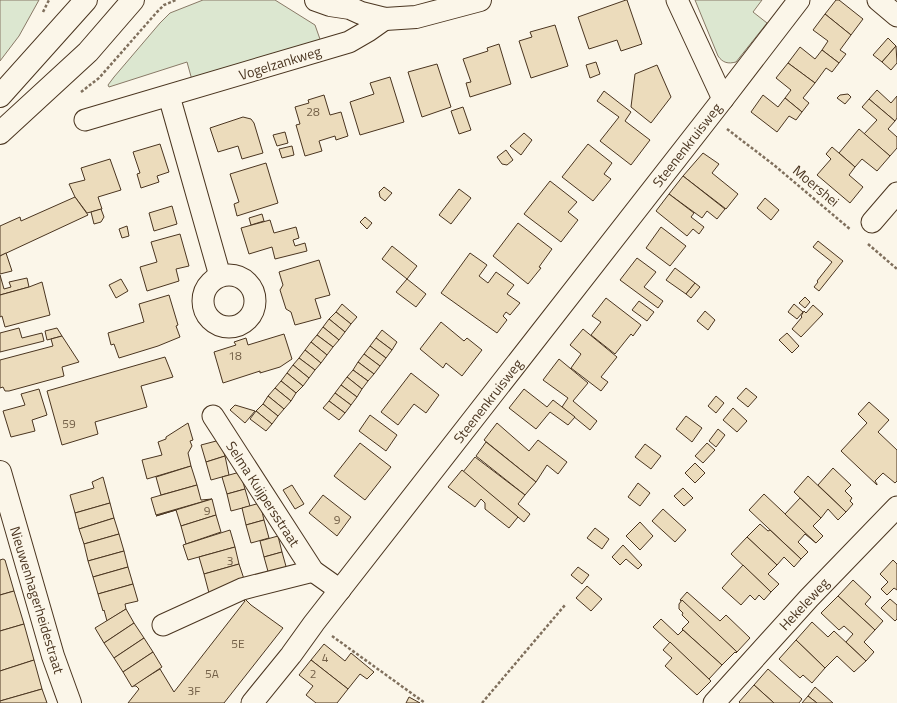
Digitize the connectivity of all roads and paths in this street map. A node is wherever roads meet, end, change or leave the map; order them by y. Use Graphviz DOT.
graph roads {
  1 [pos="86,0"];
  2 [pos="133,0"];
  3 [pos="316,0"];
  4 [pos="480,0"];
  5 [pos="676,0"];
  6 [pos="799,0"];
  7 [pos="878,0"];
  8 [pos="347,4"];
  9 [pos="897,16"];
  10 [pos="385,19"];
  11 [pos="0,96"];
  12 [pos="169,96"];
  13 [pos="723,99"];
  14 [pos="85,120"];
  15 [pos="722,125"];
  16 [pos="0,133"];
  17 [pos="897,193"];
  18 [pos="872,222"];
  19 [pos="852,231"];
  20 [pos="864,241"];
  21 [pos="897,269"];
  22 [pos="220,276"];
  23 [pos="213,416"];
  24 [pos="0,472"];
  25 [pos="897,508"];
  26 [pos="313,572"];
  27 [pos="340,590"];
  28 [pos="565,605"];
  29 [pos="314,623"];
  30 [pos="163,625"];
  31 [pos="70,703"];
  32 [pos="252,703"];
  33 [pos="425,703"];
  34 [pos="482,703"];
  35 [pos="714,703"];
  1 -- 11 [label="main road"];
  2 -- 16 [label="main road"];
  3 -- 8 [label="main road"];
  4 -- 10 [label="main road"];
  5 -- 13 [label="street, Steenenkruisweg"];
  6 -- 13 [label="street, Steenenkruisweg"];
  7 -- 9 [label="street"];
  8 -- 10 [label="main road"];
  10 -- 12 [label="street, Vogelzankweg"];
  12 -- 14 [label="street, Vogelzankweg"];
  12 -- 22 [label="street"];
  13 -- 27 [label="street, Steenenkruisweg"];
  15 -- 19 [label="path, Moershei"];
  17 -- 18 [label="street"];
  20 -- 21 [label="path"];
  23 -- 26 [label="street, Selma Kuijpersstraat"];
  24 -- 31 [label="main road, Nieuwenhagerheidestraat"];
  25 -- 35 [label="street, Hekeleweg"];
  26 -- 27 [label="street, Selma Kuijpersstraat"];
  26 -- 30 [label="street"];
  27 -- 29 [label="street, Steenenkruisweg"];
  28 -- 34 [label="path"];
  29 -- 32 [label="street, Steenenkruisweg"];
  29 -- 33 [label="path"];
}
